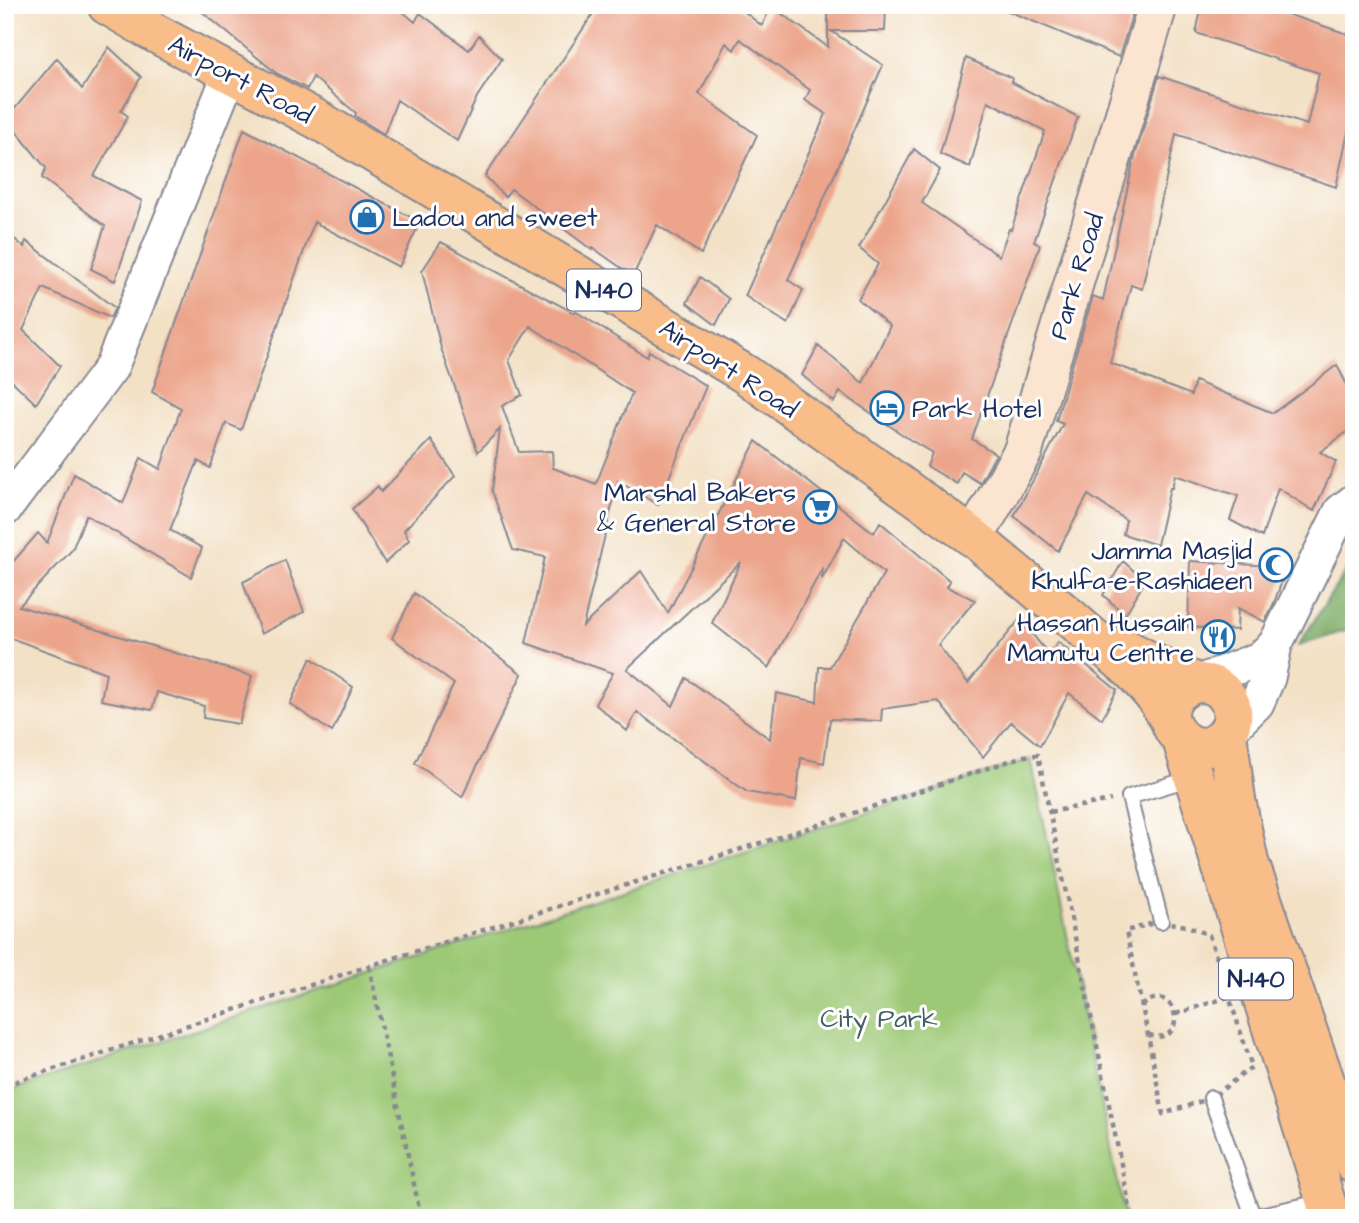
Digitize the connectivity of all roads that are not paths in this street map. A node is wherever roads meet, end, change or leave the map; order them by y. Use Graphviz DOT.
graph roads {
  1 [pos="107,5"];
  2 [pos="1158,5"];
  3 [pos="230,73"];
  4 [pos="1354,501"];
  5 [pos="5,509"];
  6 [pos="974,538"];
  7 [pos="1073,620"];
  8 [pos="1275,645"];
  9 [pos="1196,683"];
  10 [pos="1175,730"];
  11 [pos="1227,733"];
  12 [pos="1194,777"];
  13 [pos="1161,921"];
  14 [pos="1212,1098"];
  15 [pos="1354,1164"];
  16 [pos="1328,1209"];
  17 [pos="1250,1217"];
  1 -- 3 [label="highway, Airport Road / N-140"];
  2 -- 6 [label="main road, Park Road"];
  3 -- 5 [label="street"];
  3 -- 6 [label="highway, Airport Road / N-140"];
  4 -- 8 [label="street"];
  6 -- 7 [label="highway, Airport Road / N-140"];
  7 -- 9 [label="highway, Airport Road / N-140"];
  7 -- 10 [label="highway, Airport Road / N-140"];
  8 -- 9 [label="street"];
  8 -- 11 [label="street"];
  9 -- 10 [label="highway"];
  9 -- 11 [label="highway, N-140"];
  10 -- 11 [label="highway"];
  10 -- 12 [label="highway, N-140"];
  11 -- 15 [label="highway, N-140"];
  12 -- 13 [label="lane"];
  12 -- 16 [label="highway, N-140"];
  14 -- 17 [label="lane"];
  16 -- 17 [label="lane"];
}
